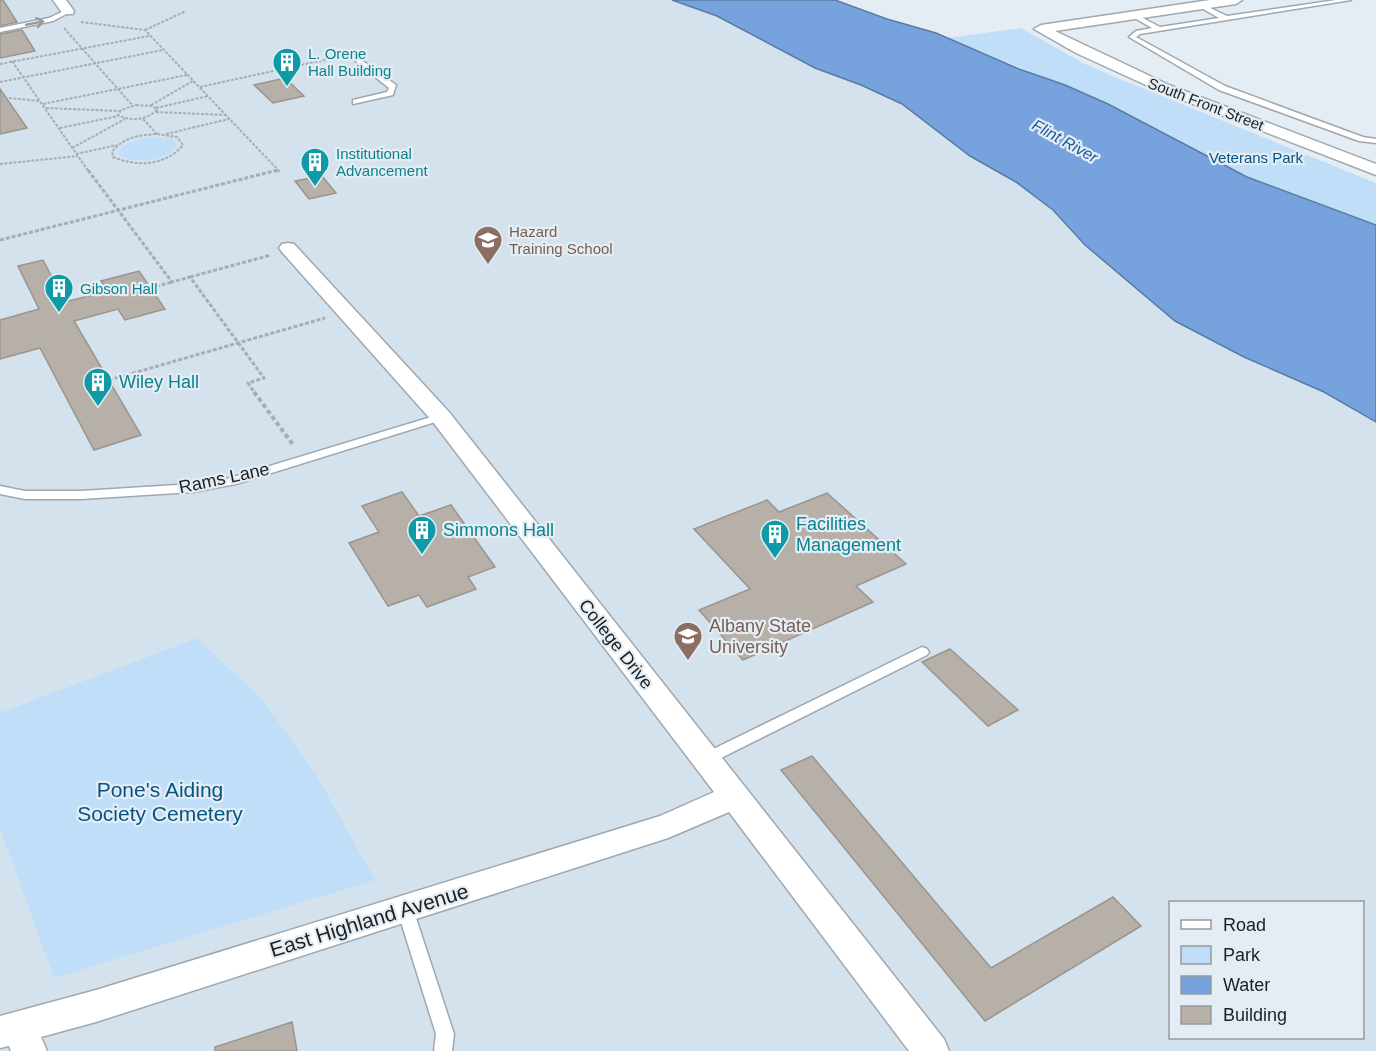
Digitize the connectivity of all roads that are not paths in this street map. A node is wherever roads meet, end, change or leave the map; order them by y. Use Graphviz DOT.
graph roads {
  1 [pos="59,0"];
  2 [pos="1236,0"];
  3 [pos="1348,0"];
  4 [pos="1200,5"];
  5 [pos="68,11"];
  6 [pos="1133,15"];
  7 [pos="1227,19"];
  8 [pos="1159,29"];
  9 [pos="0,30"];
  10 [pos="355,58"];
  11 [pos="357,102"];
  12 [pos="1376,141"];
  13 [pos="1376,170"];
  14 [pos="289,249"];
  15 [pos="441,417"];
  16 [pos="0,490"];
  17 [pos="922,652"];
  18 [pos="706,759"];
  19 [pos="735,796"];
  20 [pos="405,909"];
  21 [pos="16,1037"];
  22 [pos="443,1051"];
  23 [pos="931,1051"];
  1 -- 5 [label="street"];
  2 -- 4 [label="street"];
  3 -- 7 [label="lane"];
  4 -- 6 [label="street"];
  4 -- 7 [label="lane"];
  9 -- 5 [label="lane, one-way"];
  6 -- 8 [label="lane"];
  6 -- 13 [label="street, South Front Street"];
  7 -- 8 [label="lane"];
  8 -- 12 [label="lane"];
  10 -- 11 [label="lane"];
  14 -- 15 [label="street, College Drive"];
  15 -- 16 [label="lane, Rams Lane"];
  15 -- 18 [label="street, College Drive"];
  17 -- 18 [label="lane"];
  18 -- 19 [label="street, College Drive"];
  19 -- 20 [label="street, East Highland Avenue"];
  19 -- 23 [label="street, College Drive"];
  20 -- 21 [label="street, East Highland Avenue"];
  20 -- 22 [label="lane"];
}
